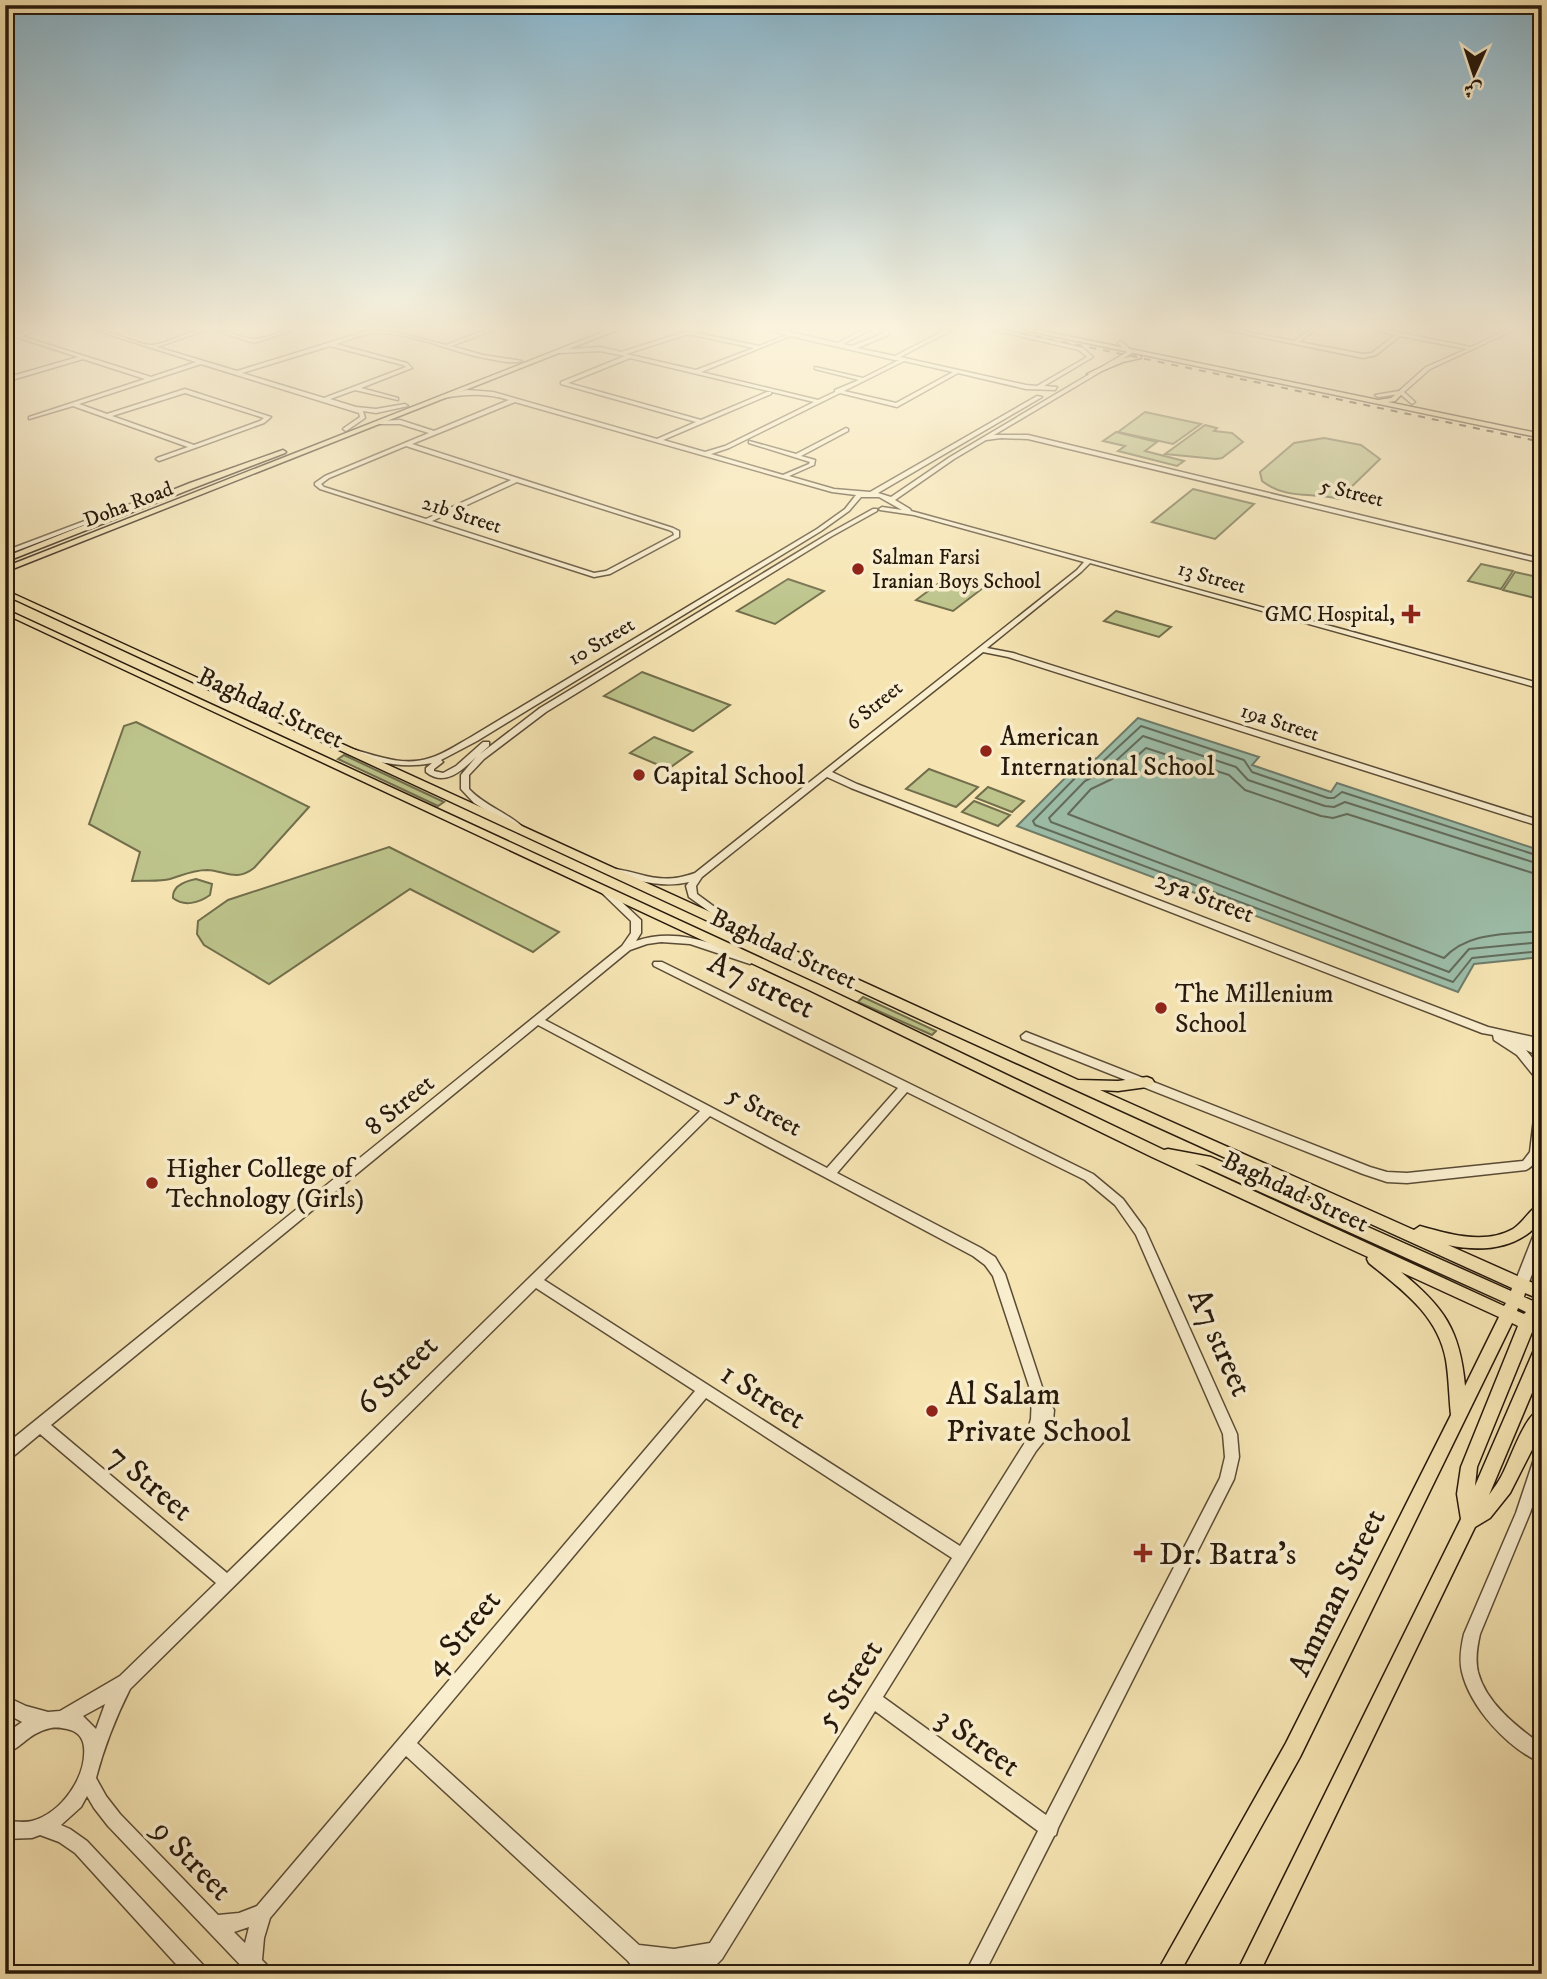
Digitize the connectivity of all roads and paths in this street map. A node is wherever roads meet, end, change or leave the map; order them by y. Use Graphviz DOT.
graph roads {
  1 [pos="124,422"];
  2 [pos="257,422"];
  3 [pos="355,422"];
  4 [pos="363,422"];
  5 [pos="379,422"];
  6 [pos="407,422"];
  7 [pos="460,422"];
  8 [pos="595,422"];
  9 [pos="701,422"];
  10 [pos="776,422"];
  11 [pos="995,422"];
  12 [pos="1011,422"];
  13 [pos="1013,422"];
  14 [pos="1476,422"];
  15 [pos="1510,422"];
  16 [pos="346,429"];
  17 [pos="846,429"];
  18 [pos="1542,429"];
  19 [pos="434,433"];
  20 [pos="1530,433"];
  21 [pos="1504,435"];
  22 [pos="1542,436"];
  23 [pos="1028,437"];
  24 [pos="983,439"];
  25 [pos="662,441"];
  26 [pos="751,442"];
  27 [pos="405,444"];
  28 [pos="192,446"];
  29 [pos="727,447"];
  30 [pos="706,454"];
  31 [pos="796,456"];
  32 [pos="715,457"];
  33 [pos="159,459"];
  34 [pos="783,476"];
  35 [pos="516,480"];
  36 [pos="834,491"];
  37 [pos="869,494"];
  38 [pos="157,499"];
  39 [pos="893,500"];
  40 [pos="854,502"];
  41 [pos="879,510"];
  42 [pos="914,513"];
  43 [pos="428,521"];
  44 [pos="62,538"];
  45 [pos="54,552"];
  46 [pos="5,561"];
  47 [pos="1542,561"];
  48 [pos="1091,562"];
  49 [pos="8,585"];
  50 [pos="5,599"];
  51 [pos="7,612"];
  52 [pos="82,627"];
  53 [pos="989,643"];
  54 [pos="981,649"];
  55 [pos="1008,654"];
  56 [pos="1542,687"];
  57 [pos="543,710"];
  58 [pos="474,739"];
  59 [pos="352,752"];
  60 [pos="823,775"];
  61 [pos="1542,824"];
  62 [pos="522,831"];
  63 [pos="610,871"];
  64 [pos="698,876"];
  65 [pos="607,893"];
  66 [pos="729,926"];
  67 [pos="626,948"];
  68 [pos="658,964"];
  69 [pos="770,968"];
  70 [pos="537,1020"];
  71 [pos="1491,1031"];
  72 [pos="1026,1036"];
  73 [pos="1542,1043"];
  74 [pos="1542,1053"];
  75 [pos="1542,1078"];
  76 [pos="1068,1081"];
  77 [pos="1147,1082"];
  78 [pos="906,1086"];
  79 [pos="1542,1102"];
  80 [pos="709,1110"];
  81 [pos="1157,1153"];
  82 [pos="829,1174"];
  83 [pos="1542,1209"];
  84 [pos="1380,1221"];
  85 [pos="1542,1228"];
  86 [pos="1361,1248"];
  87 [pos="535,1281"];
  88 [pos="1542,1294"];
  89 [pos="1514,1300"];
  90 [pos="1536,1319"];
  91 [pos="1542,1350"];
  92 [pos="704,1390"];
  93 [pos="1459,1415"];
  94 [pos="1542,1415"];
  95 [pos="41,1426"];
  96 [pos="5,1454"];
  97 [pos="1542,1456"];
  98 [pos="1469,1521"];
  99 [pos="963,1556"];
  100 [pos="226,1582"];
  101 [pos="126,1682"];
  102 [pos="873,1700"];
  103 [pos="5,1704"];
  104 [pos="56,1720"];
  105 [pos="405,1744"];
  106 [pos="5,1746"];
  107 [pos="95,1755"];
  108 [pos="1542,1755"];
  109 [pos="89,1781"];
  110 [pos="41,1827"];
  111 [pos="1050,1829"];
  112 [pos="9,1833"];
  113 [pos="263,1913"];
  114 [pos="215,1924"];
  115 [pos="715,1952"];
  116 [pos="635,1954"];
  117 [pos="257,1968"];
  118 [pos="198,1974"];
  119 [pos="656,1974"];
  120 [pos="691,1974"];
  121 [pos="974,1974"];
  122 [pos="1167,1974"];
  123 [pos="1247,1974"];
  1 -- 28 [label="street"];
  2 -- 28 [label="street"];
  3 -- 16 [label="street"];
  4 -- 16 [label="main road, Doha Road"];
  5 -- 45 [label="main road, Doha Road"];
  6 -- 19 [label="street"];
  7 -- 19 [label="street"];
  8 -- 25 [label="street"];
  9 -- 25 [label="street"];
  10 -- 29 [label="street"];
  11 -- 37 [label="street"];
  12 -- 24 [label="street"];
  13 -- 23 [label="street"];
  14 -- 20 [label="main road"];
  15 -- 18 [label="main road"];
  16 -- 38 [label="main road, Doha Road"];
  17 -- 31 [label="street"];
  19 -- 27 [label="street"];
  20 -- 21 [label="main road"];
  20 -- 22 [label="main road"];
  23 -- 24 [label="street, 5 Street"];
  23 -- 47 [label="street, 5 Street"];
  24 -- 39 [label="street"];
  25 -- 30 [label="street"];
  26 -- 31 [label="street"];
  27 -- 35 [label="street"];
  27 -- 43 [label="street, 21b Street"];
  28 -- 33 [label="street"];
  29 -- 30 [label="street"];
  29 -- 32 [label="street"];
  30 -- 32 [label="street"];
  31 -- 34 [label="street"];
  32 -- 34 [label="street"];
  34 -- 36 [label="street"];
  35 -- 43 [label="street"];
  35 -- 43 [label="street, 21b Street"];
  36 -- 37 [label="street"];
  36 -- 40 [label="street"];
  37 -- 39 [label="street, 13 Street"];
  37 -- 40 [label="street, 10 Street"];
  38 -- 44 [label="main road, Doha Road"];
  38 -- 46 [label="street"];
  39 -- 41 [label="street, 10 Street"];
  39 -- 42 [label="street, 13 Street"];
  40 -- 41 [label="street, 13 Street"];
  40 -- 58 [label="street, 10 Street"];
  41 -- 42 [label="street, 13 Street"];
  41 -- 57 [label="street, 10 Street"];
  42 -- 48 [label="street, 13 Street"];
  44 -- 46 [label="main road"];
  45 -- 46 [label="main road, Doha Road"];
  45 -- 49 [label="main road"];
  48 -- 53 [label="street, 6 Street"];
  48 -- 56 [label="street, 13 Street"];
  49 -- 52 [label="main road, Baghdad Street"];
  50 -- 52 [label="main road"];
  51 -- 65 [label="main road, Baghdad Street"];
  52 -- 59 [label="main road, Baghdad Street"];
  53 -- 54 [label="street, 6 Street"];
  53 -- 55 [label="street, 19a Street"];
  54 -- 55 [label="street, 19a Street"];
  54 -- 60 [label="street, 6 Street"];
  55 -- 61 [label="street, 19a Street"];
  57 -- 58 [label="street"];
  57 -- 62 [label="street, 10 Street"];
  58 -- 59 [label="street, 10 Street"];
  59 -- 62 [label="main road, Baghdad Street"];
  60 -- 64 [label="street, 6 Street"];
  60 -- 71 [label="street, 25a Street"];
  62 -- 63 [label="main road, Baghdad Street"];
  63 -- 64 [label="street, 6 Street"];
  63 -- 66 [label="main road, Baghdad Street"];
  64 -- 66 [label="street"];
  65 -- 67 [label="street"];
  65 -- 69 [label="main road, Baghdad Street"];
  66 -- 76 [label="main road, Baghdad Street"];
  67 -- 69 [label="street, 8 Street"];
  67 -- 70 [label="street, 8 Street"];
  68 -- 78 [label="street, A7 street"];
  69 -- 81 [label="main road, Baghdad Street"];
  70 -- 80 [label="street, 5 Street"];
  70 -- 95 [label="street, 8 Street"];
  71 -- 73 [label="street, 25a Street"];
  71 -- 74 [label="street"];
  71 -- 75 [label="street"];
  72 -- 77 [label="street"];
  76 -- 77 [label="main road"];
  76 -- 84 [label="main road, Baghdad Street"];
  77 -- 79 [label="street"];
  78 -- 82 [label="street"];
  78 -- 111 [label="street, A7 street"];
  80 -- 82 [label="street, 5 Street"];
  80 -- 87 [label="street, 6 Street"];
  81 -- 86 [label="main road, Baghdad Street"];
  81 -- 89 [label="main road"];
  82 -- 99 [label="street, 5 Street"];
  83 -- 84 [label="main road"];
  84 -- 89 [label="main road, Baghdad Street"];
  85 -- 89 [label="street, Amman Street"];
  86 -- 89 [label="main road, Baghdad Street"];
  86 -- 93 [label="main road"];
  87 -- 92 [label="street, 1 Street"];
  87 -- 100 [label="street, 6 Street"];
  88 -- 89 [label="main road, Baghdad Street"];
  88 -- 90 [label="main road"];
  89 -- 90 [label="main road, Baghdad Street"];
  89 -- 93 [label="main road, Amman Street"];
  90 -- 98 [label="main road"];
  91 -- 98 [label="main road"];
  92 -- 99 [label="street, 1 Street"];
  92 -- 105 [label="street, 4 Street"];
  93 -- 122 [label="main road, Amman Street"];
  94 -- 98 [label="main road"];
  95 -- 96 [label="street, 8 Street"];
  95 -- 100 [label="street, 7 Street"];
  97 -- 108 [label="street"];
  98 -- 123 [label="main road"];
  99 -- 102 [label="street, 5 Street"];
  100 -- 101 [label="street, 6 Street"];
  101 -- 104 [label="street, 6 Street"];
  101 -- 107 [label="street, 6 Street"];
  102 -- 111 [label="street, 3 Street"];
  102 -- 115 [label="street, 5 Street"];
  103 -- 104 [label="street"];
  104 -- 106 [label="street, 6 Street"];
  104 -- 107 [label="street"];
  105 -- 113 [label="street, 4 Street"];
  105 -- 116 [label="street"];
  107 -- 109 [label="street, 6 Street"];
  109 -- 110 [label="street"];
  109 -- 114 [label="street, 9 Street"];
  110 -- 112 [label="street"];
  110 -- 118 [label="street"];
  111 -- 121 [label="street, A7 street"];
  113 -- 114 [label="street"];
  113 -- 117 [label="street, 4 Street"];
  114 -- 117 [label="street, 9 Street"];
  115 -- 116 [label="street"];
  115 -- 120 [label="street, 5 Street"];
  116 -- 119 [label="street"];
}
